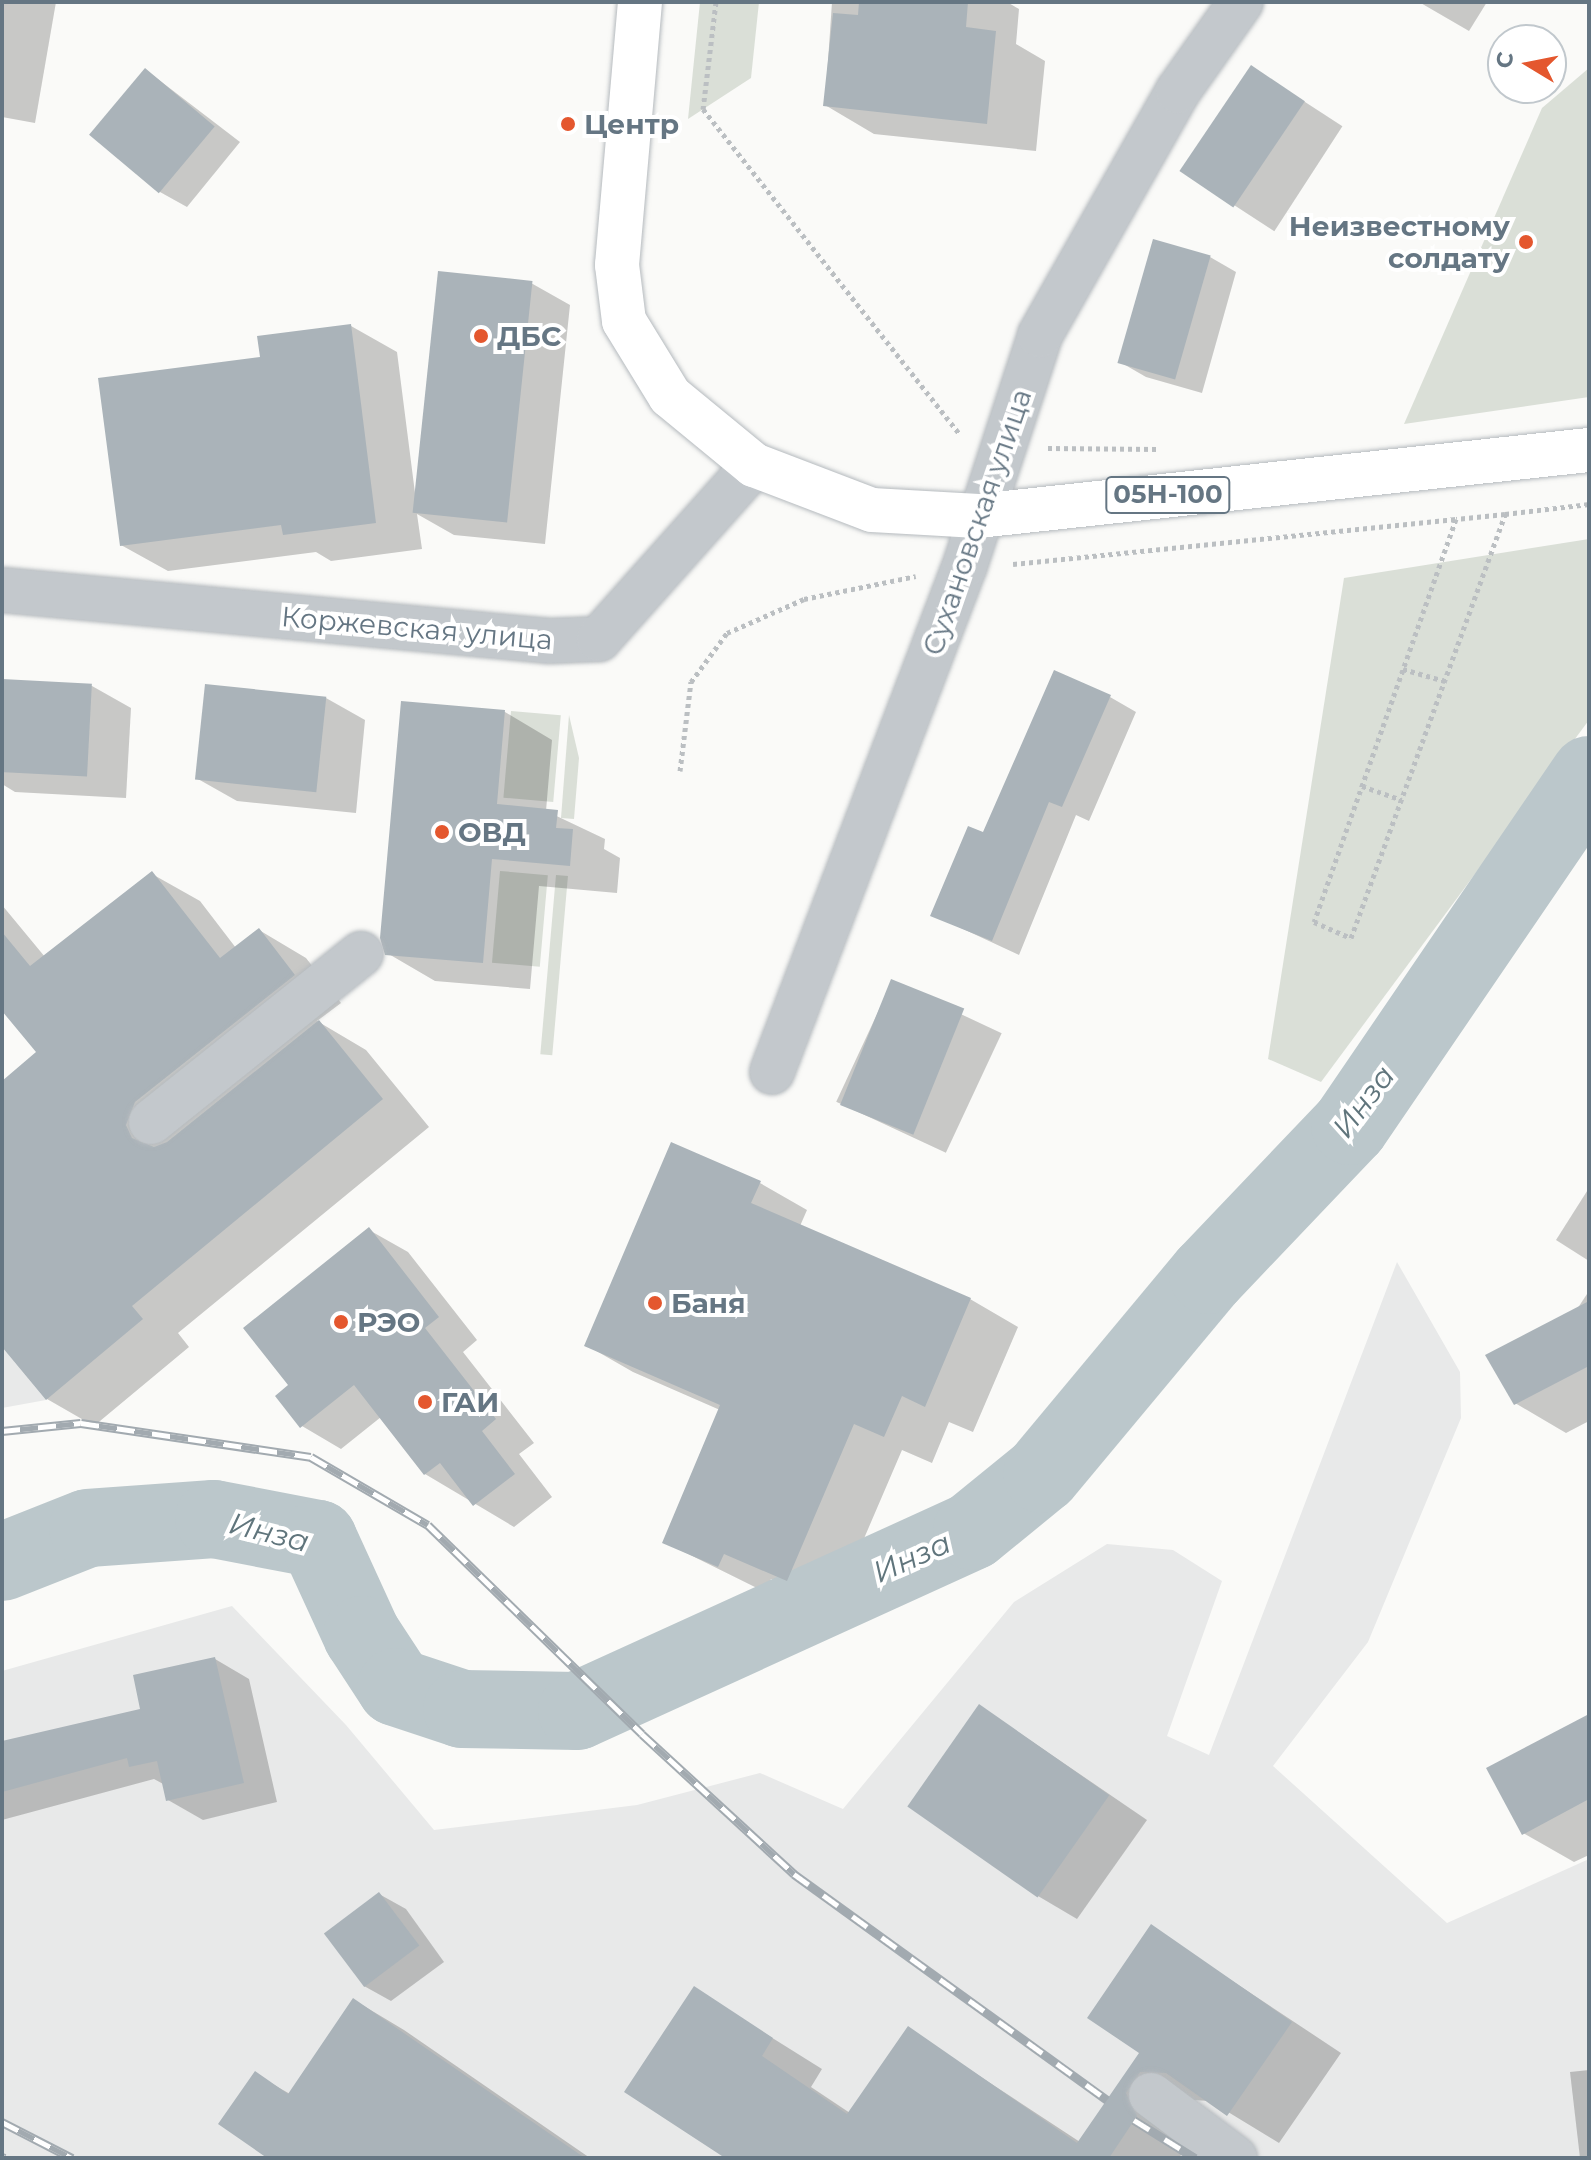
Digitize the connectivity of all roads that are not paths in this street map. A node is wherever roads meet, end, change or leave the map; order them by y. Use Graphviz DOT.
graph roads {
  1 [pos="640,2"];
  2 [pos="1241,2"];
  3 [pos="1589,450"];
  4 [pos="754,465"];
  5 [pos="978,516"];
  6 [pos="2,590"];
  7 [pos="361,954"];
  8 [pos="772,1072"];
  9 [pos="151,1122"];
  10 [pos="1151,2095"];
  11 [pos="1235,2158"];
  1 -- 4 [label="main road, 05Н-100"];
  2 -- 5 [label="street, Сухановская улица"];
  3 -- 5 [label="main road, 05Н-100"];
  4 -- 5 [label="main road, 05Н-100"];
  4 -- 6 [label="street, Коржевская улица"];
  5 -- 8 [label="street, Сухановская улица"];
  7 -- 9 [label="street"];
  10 -- 11 [label="street"];
}
